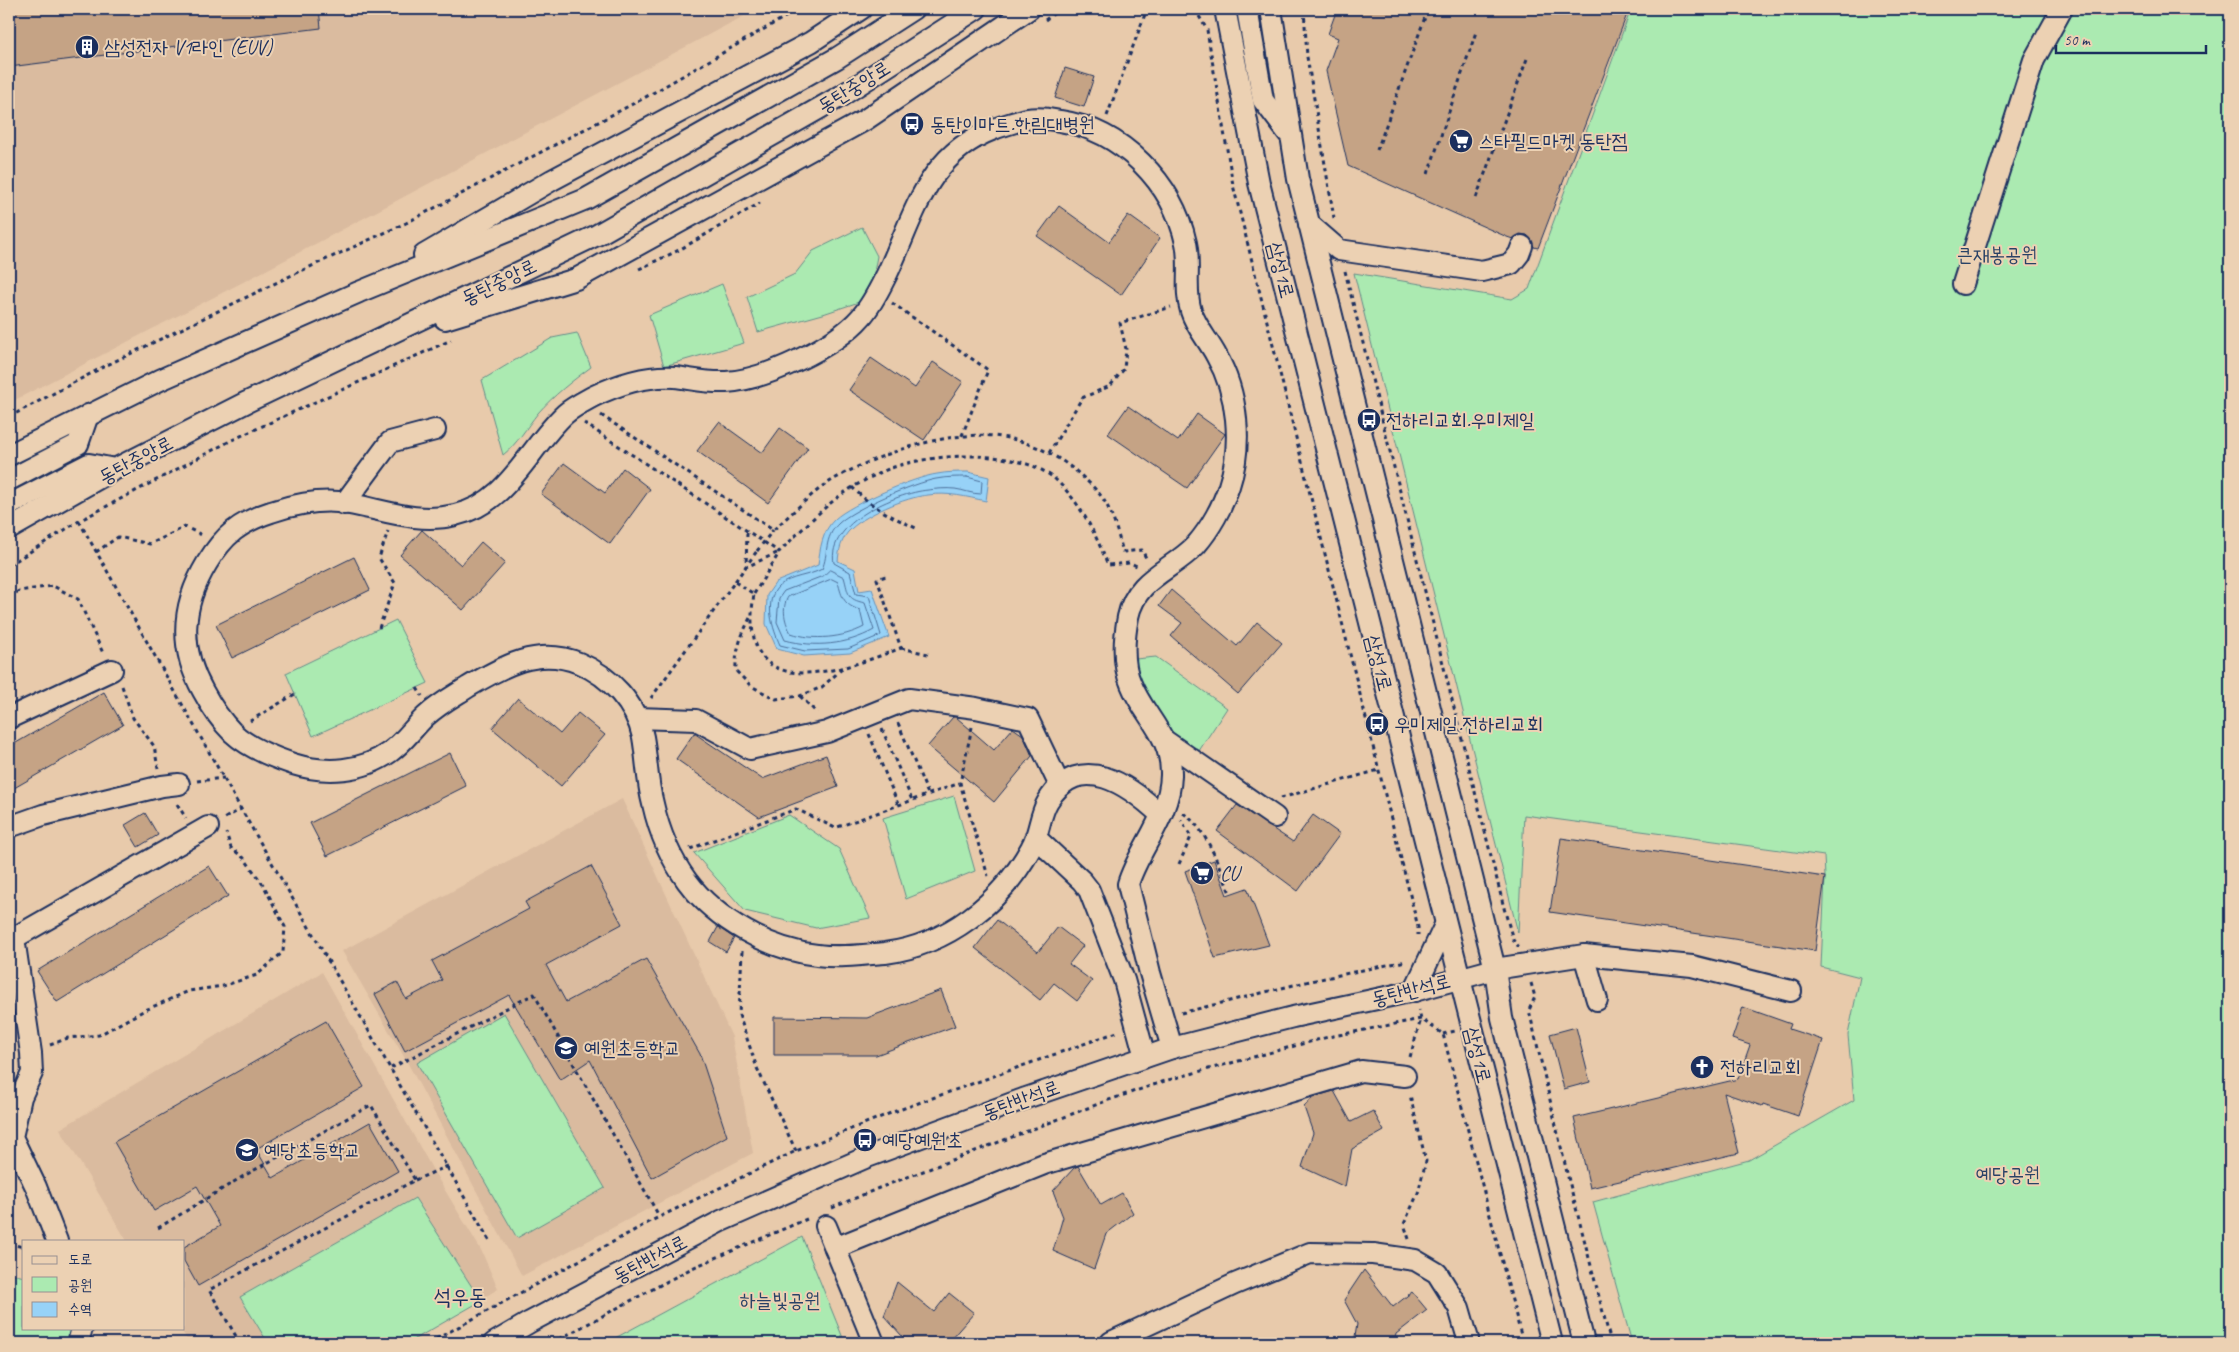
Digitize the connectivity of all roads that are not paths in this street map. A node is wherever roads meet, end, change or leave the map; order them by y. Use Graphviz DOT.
graph roads {
  1 [pos="861,9"];
  2 [pos="913,9"];
  3 [pos="976,9"];
  4 [pos="1029,9"];
  5 [pos="1218,9"];
  6 [pos="1225,9"];
  7 [pos="1247,9"];
  8 [pos="1271,9"];
  9 [pos="2062,9"];
  10 [pos="1229,32"];
  11 [pos="1290,137"];
  12 [pos="1309,224"];
  13 [pos="1522,246"];
  14 [pos="1963,284"];
  15 [pos="359,292"];
  16 [pos="379,340"];
  17 [pos="88,415"];
  18 [pos="435,430"];
  19 [pos="9,455"];
  20 [pos="115,469"];
  21 [pos="9,480"];
  22 [pos="344,504"];
  23 [pos="9,505"];
  24 [pos="9,530"];
  25 [pos="112,670"];
  26 [pos="9,718"];
  27 [pos="637,718"];
  28 [pos="1164,740"];
  29 [pos="179,784"];
  30 [pos="1060,786"];
  31 [pos="1167,808"];
  32 [pos="1274,817"];
  33 [pos="215,824"];
  34 [pos="9,827"];
  35 [pos="1037,839"];
  36 [pos="1445,925"];
  37 [pos="11,934"];
  38 [pos="1584,955"];
  39 [pos="1495,969"];
  40 [pos="1459,978"];
  41 [pos="1414,991"];
  42 [pos="1791,991"];
  43 [pos="1597,1000"];
  44 [pos="1172,1048"];
  45 [pos="1146,1057"];
  46 [pos="1405,1076"];
  47 [pos="15,1101"];
  48 [pos="826,1226"];
  49 [pos="57,1240"];
  50 [pos="834,1248"];
  51 [pos="81,1330"];
  52 [pos="78,1343"];
  53 [pos="494,1343"];
  54 [pos="874,1343"];
  55 [pos="1110,1343"];
  56 [pos="1467,1343"];
  57 [pos="1552,1343"];
  58 [pos="1584,1343"];
  1 -- 15 [label="street"];
  2 -- 15 [label="street"];
  3 -- 16 [label="street, 동탄중앙로"];
  4 -- 16 [label="street"];
  5 -- 10 [label="street"];
  6 -- 10 [label="street, 삼성1로"];
  7 -- 11 [label="street"];
  8 -- 11 [label="street, 삼성1로"];
  9 -- 14 [label="street"];
  10 -- 36 [label="street, 삼성1로"];
  11 -- 12 [label="street, 삼성1로"];
  12 -- 13 [label="street"];
  12 -- 39 [label="street, 삼성1로"];
  15 -- 17 [label="street"];
  16 -- 20 [label="street, 동탄중앙로"];
  17 -- 19 [label="street"];
  17 -- 21 [label="street"];
  18 -- 22 [label="street"];
  20 -- 23 [label="street"];
  20 -- 24 [label="street, 동탄중앙로"];
  22 -- 27 [label="street"];
  22 -- 28 [label="street"];
  25 -- 26 [label="street"];
  27 -- 30 [label="street"];
  27 -- 35 [label="street"];
  28 -- 31 [label="street"];
  28 -- 32 [label="street"];
  29 -- 34 [label="street"];
  30 -- 31 [label="street"];
  30 -- 35 [label="street"];
  31 -- 44 [label="street"];
  33 -- 37 [label="street"];
  35 -- 45 [label="street"];
  36 -- 40 [label="street, 삼성1로"];
  36 -- 41 [label="street"];
  37 -- 47 [label="street"];
  38 -- 39 [label="street, 동탄반석로"];
  38 -- 42 [label="street, 동탄반석로"];
  38 -- 43 [label="street"];
  39 -- 40 [label="street, 동탄반석로"];
  39 -- 58 [label="street, 삼성1로"];
  40 -- 41 [label="street, 동탄반석로"];
  40 -- 57 [label="street, 삼성1로"];
  41 -- 44 [label="street, 동탄반석로"];
  44 -- 45 [label="street, 동탄반석로"];
  45 -- 53 [label="street, 동탄반석로"];
  46 -- 50 [label="street"];
  47 -- 49 [label="street"];
  48 -- 50 [label="street"];
  50 -- 54 [label="street"];
  51 -- 52 [label="street"];
  55 -- 56 [label="street"];
}
